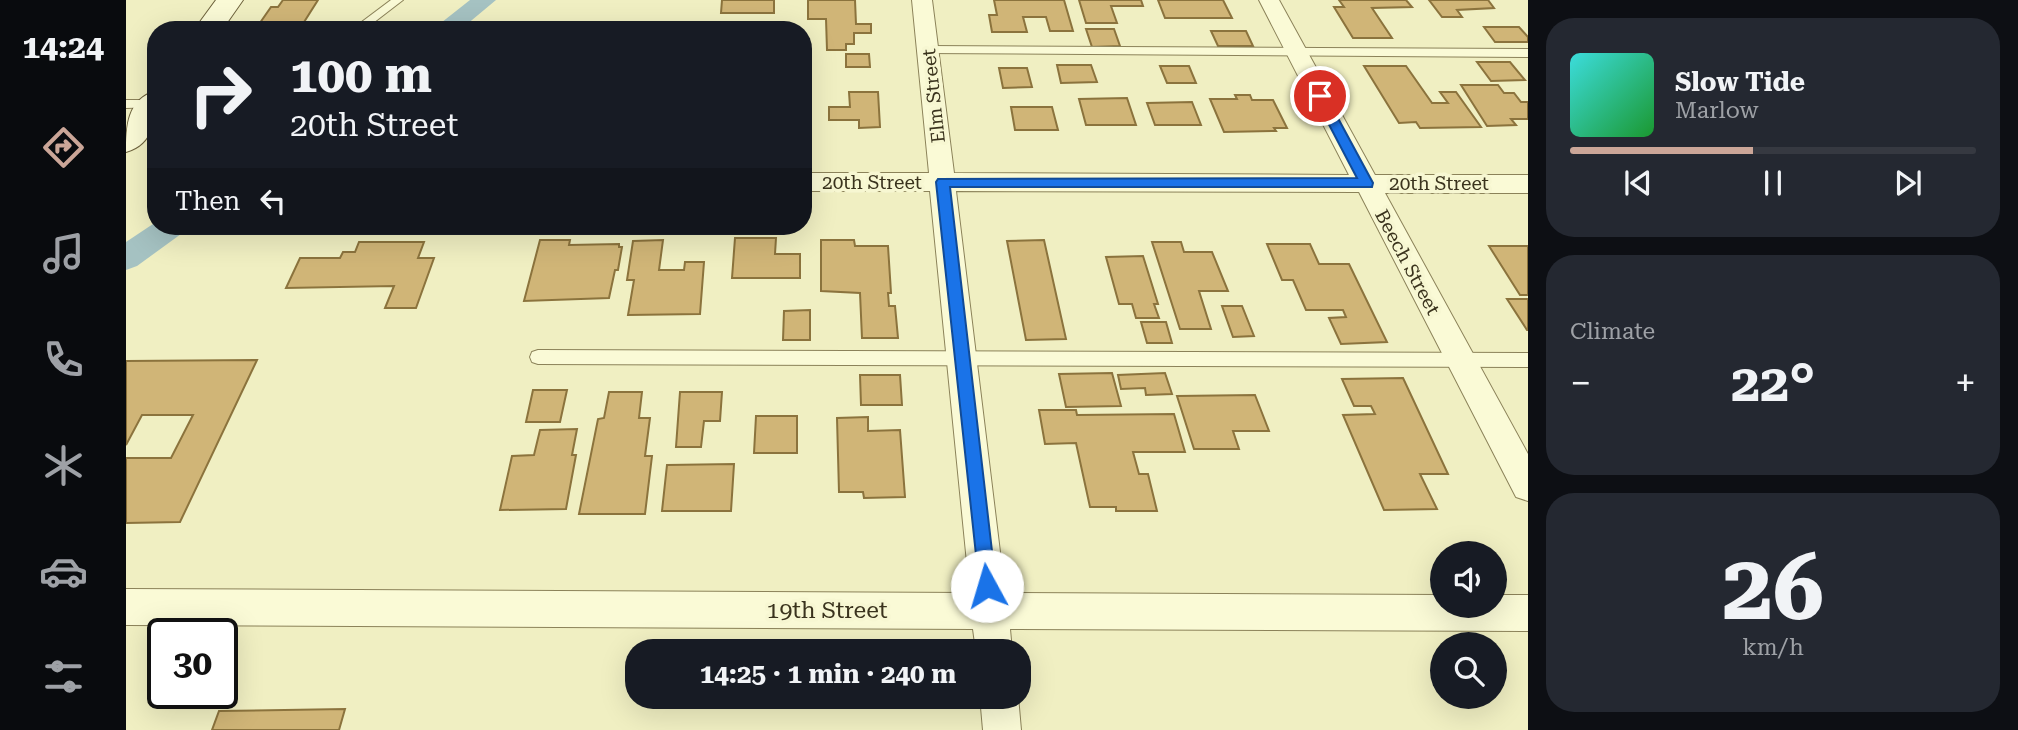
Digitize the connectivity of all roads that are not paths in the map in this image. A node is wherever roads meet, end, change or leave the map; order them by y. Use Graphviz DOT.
graph roads {
  1 [pos="230,0"];
  2 [pos="398,0"];
  3 [pos="922,0"];
  4 [pos="1269,0"];
  5 [pos="215,21"];
  6 [pos="369,21"];
  7 [pos="928,50"];
  8 [pos="1528,52"];
  9 [pos="1297,53"];
  10 [pos="812,182"];
  11 [pos="942,182"];
  12 [pos="1367,183"];
  13 [pos="1528,184"];
  14 [pos="538,357"];
  15 [pos="962,357"];
  16 [pos="1461,360"];
  17 [pos="1528,360"];
  18 [pos="1528,486"];
  19 [pos="126,607"];
  20 [pos="989,611"];
  21 [pos="1528,613"];
  22 [pos="992,639"];
  23 [pos="1000,709"];
  24 [pos="1002,730"];
  1 -- 5 [label="main road"];
  2 -- 6 [label="lane"];
  3 -- 7 [label="street, Elm Street"];
  4 -- 9 [label="street, Beech Street"];
  7 -- 9 [label="lane"];
  7 -- 11 [label="street, Elm Street"];
  8 -- 9 [label="lane"];
  9 -- 12 [label="street, Beech Street"];
  10 -- 11 [label="street, 20th Street"];
  11 -- 12 [label="street, 20th Street"];
  11 -- 15 [label="street, Elm Street"];
  12 -- 13 [label="street, 20th Street"];
  12 -- 16 [label="street, Beech Street"];
  14 -- 15 [label="lane"];
  15 -- 16 [label="lane"];
  15 -- 20 [label="street, Elm Street"];
  16 -- 17 [label="lane"];
  16 -- 18 [label="street, Beech Street"];
  19 -- 20 [label="street, 19th Street"];
  20 -- 21 [label="street, 19th Street"];
  20 -- 22 [label="street, Elm Street"];
  23 -- 24 [label="street"];
}
